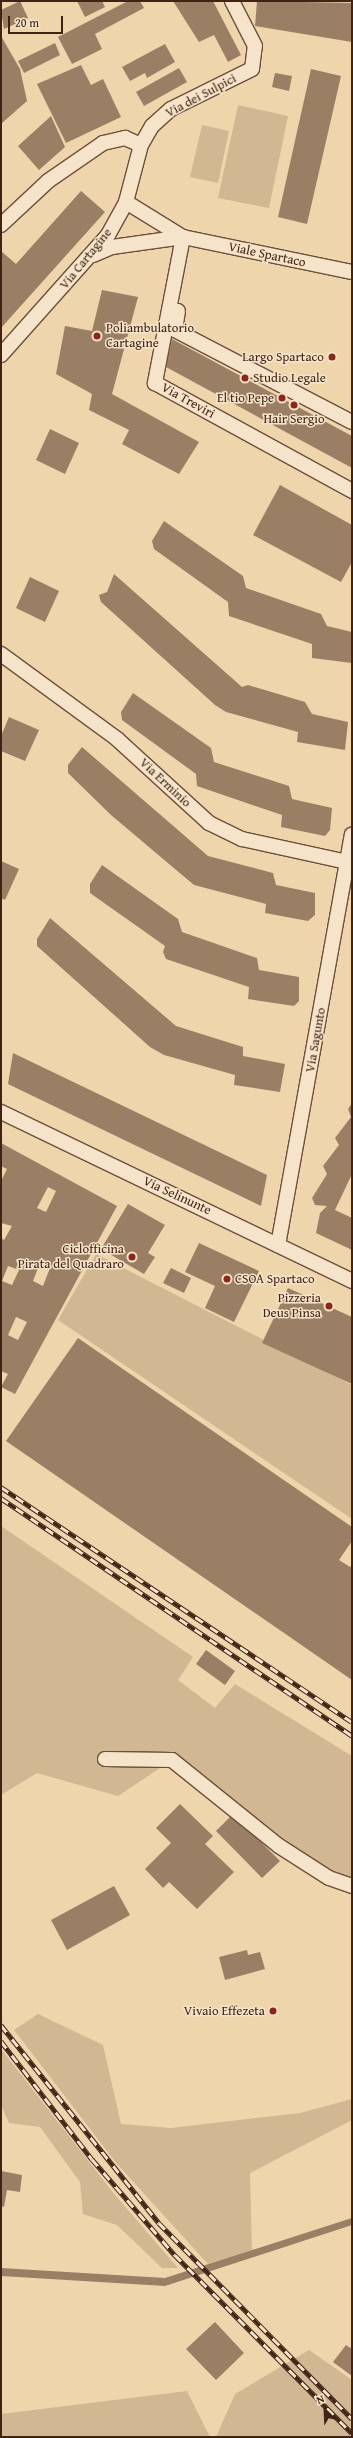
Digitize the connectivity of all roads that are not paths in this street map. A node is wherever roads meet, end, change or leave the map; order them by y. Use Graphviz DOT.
graph roads {
  1 [pos="232,1"];
  2 [pos="141,144"];
  3 [pos="126,202"];
  4 [pos="1,225"];
  5 [pos="183,237"];
  6 [pos="91,256"];
  7 [pos="352,272"];
  8 [pos="186,276"];
  9 [pos="1,355"];
  10 [pos="352,422"];
  11 [pos="352,491"];
  12 [pos="1,654"];
  13 [pos="352,835"];
  14 [pos="350,863"];
  15 [pos="1,1112"];
  16 [pos="278,1245"];
  17 [pos="352,1281"];
  18 [pos="105,1759"];
  19 [pos="352,1886"];
  1 -- 2 [label="street, Via dei Sulpici"];
  2 -- 3 [label="street, Via Cartagine"];
  2 -- 4 [label="street"];
  3 -- 5 [label="street"];
  3 -- 6 [label="street, Via Cartagine"];
  5 -- 6 [label="street"];
  5 -- 7 [label="street, Viale Spartaco"];
  5 -- 11 [label="street, Via Treviri"];
  6 -- 9 [label="street, Via Cartagine"];
  8 -- 10 [label="street"];
  12 -- 14 [label="street, Via Erminio"];
  13 -- 14 [label="street, Via Sagunto"];
  14 -- 16 [label="street, Via Sagunto"];
  15 -- 16 [label="street, Via Selinunte"];
  16 -- 17 [label="street, Via Selinunte"];
  18 -- 19 [label="street"];
}
